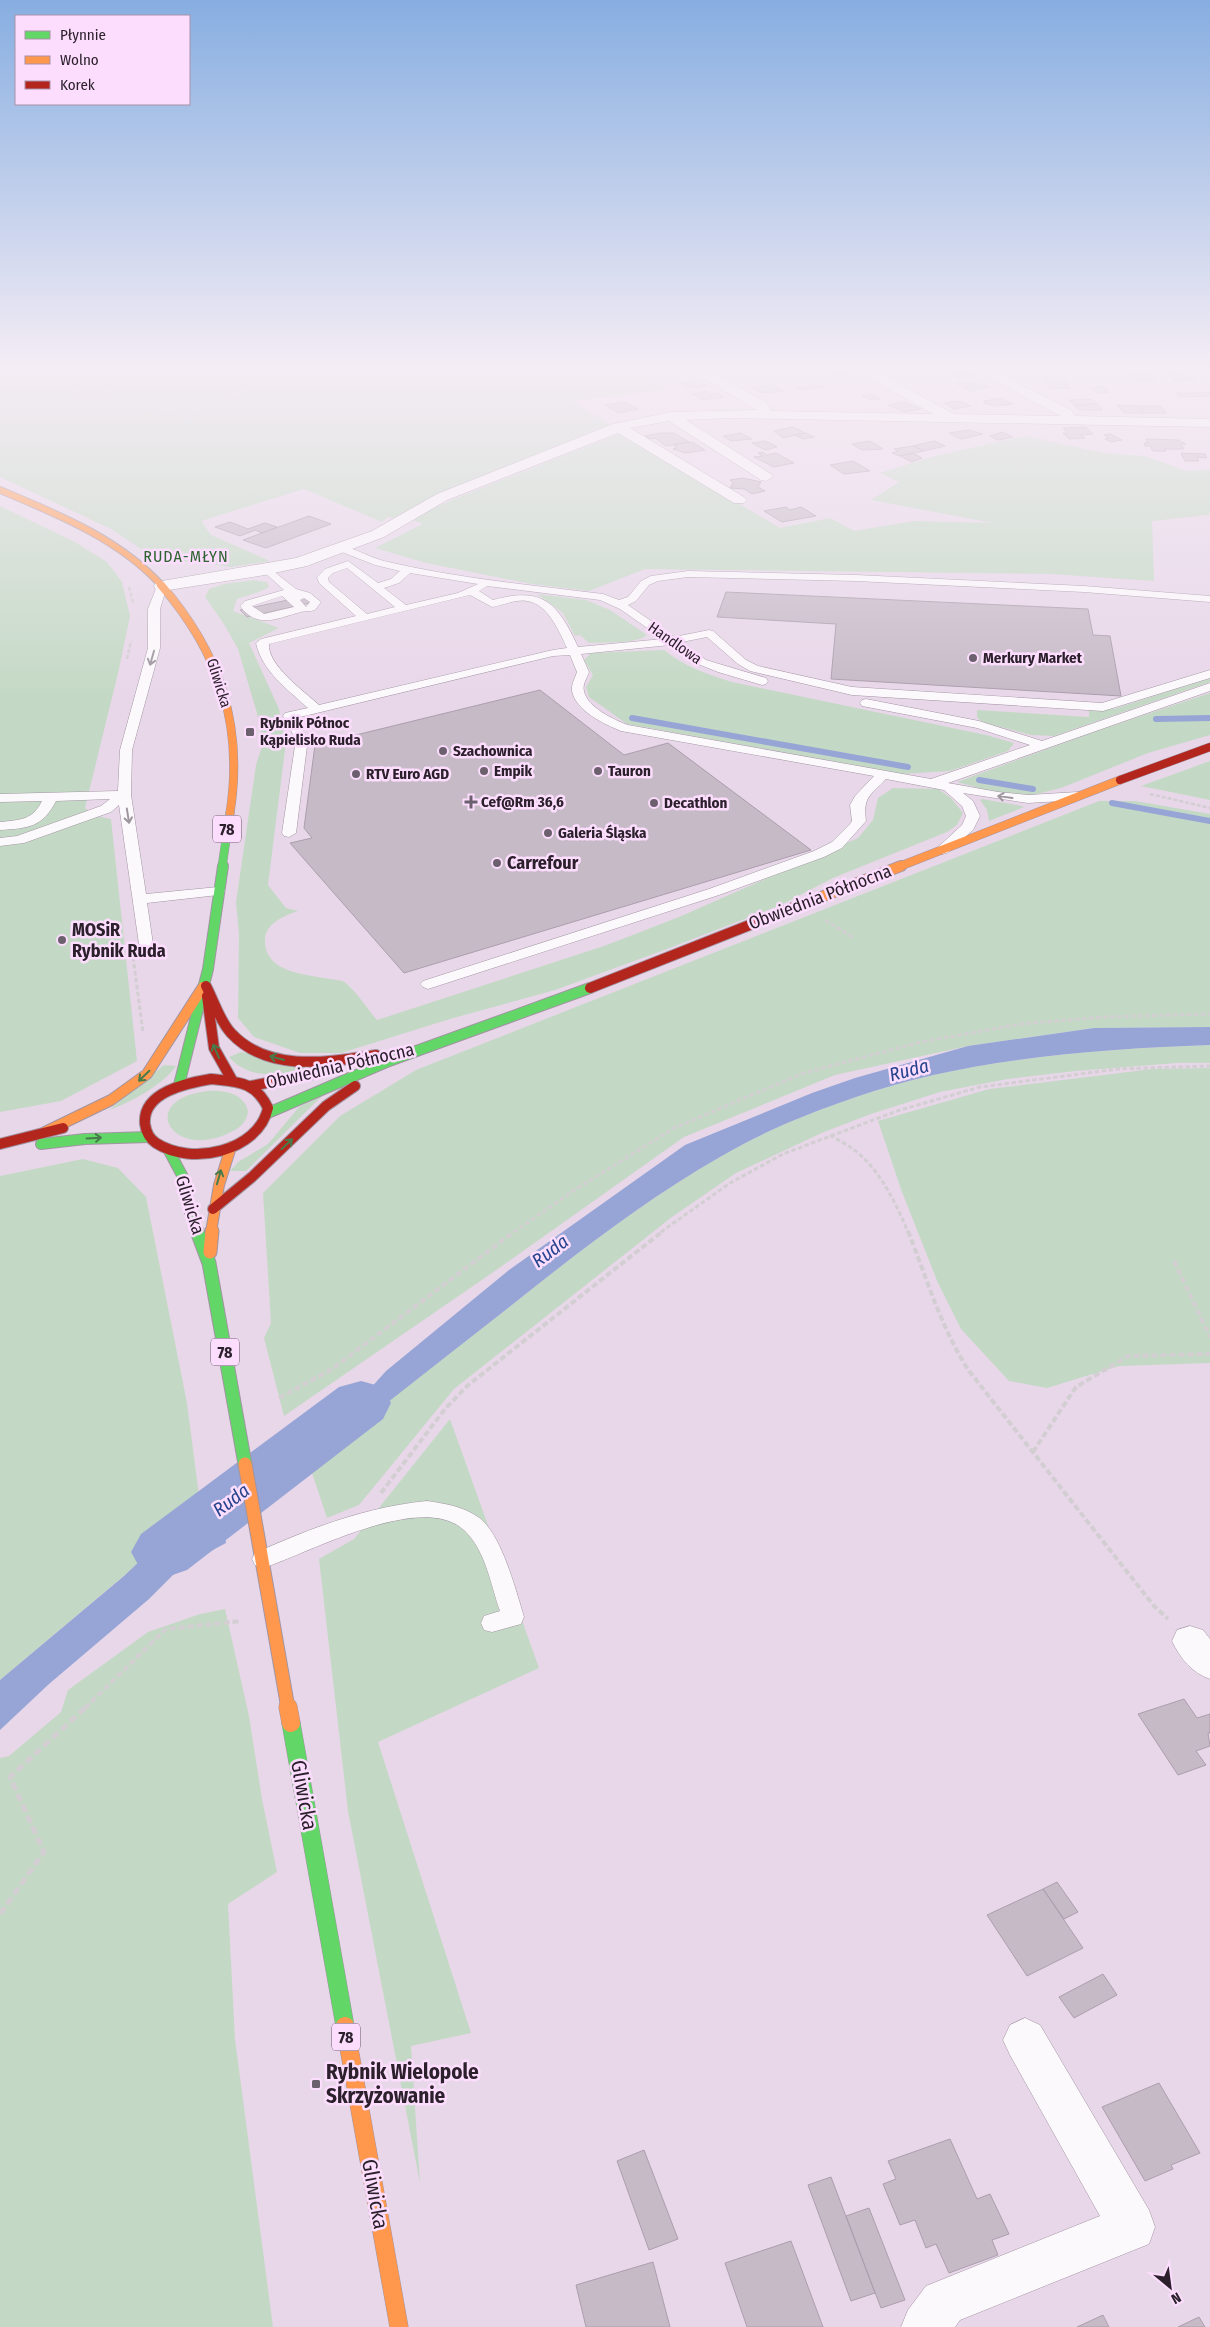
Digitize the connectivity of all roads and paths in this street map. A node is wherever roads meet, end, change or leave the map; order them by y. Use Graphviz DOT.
graph roads {
  1 [pos="488,479"];
  2 [pos="704,479"];
  3 [pos="0,490"];
  4 [pos="740,500"];
  5 [pos="341,548"];
  6 [pos="267,569"];
  7 [pos="408,569"];
  8 [pos="486,582"];
  9 [pos="162,586"];
  10 [pos="376,587"];
  11 [pos="289,592"];
  12 [pos="472,592"];
  13 [pos="272,596"];
  14 [pos="1210,599"];
  15 [pos="620,604"];
  16 [pos="181,606"];
  17 [pos="403,608"];
  18 [pos="154,609"];
  19 [pos="288,611"];
  20 [pos="364,617"];
  21 [pos="269,619"];
  22 [pos="322,626"];
  23 [pos="284,635"];
  24 [pos="670,642"];
  25 [pos="573,651"];
  26 [pos="1210,674"];
  27 [pos="1210,687"];
  28 [pos="965,699"];
  29 [pos="316,709"];
  30 [pos="264,716"];
  31 [pos="258,717"];
  32 [pos="960,722"];
  33 [pos="1042,746"];
  34 [pos="1210,747"];
  35 [pos="883,774"];
  36 [pos="1119,780"];
  37 [pos="931,784"];
  38 [pos="949,788"];
  39 [pos="124,795"];
  40 [pos="1078,796"];
  41 [pos="51,797"];
  42 [pos="0,798"];
  43 [pos="1210,808"];
  44 [pos="0,826"];
  45 [pos="289,833"];
  46 [pos="0,842"];
  47 [pos="942,850"];
  48 [pos="218,891"];
  49 [pos="140,899"];
  50 [pos="801,905"];
  51 [pos="854,938"];
  52 [pos="146,944"];
  53 [pos="205,984"];
  54 [pos="428,984"];
  55 [pos="1210,1014"];
  56 [pos="429,1046"];
  57 [pos="1210,1066"];
  58 [pos="232,1080"];
  59 [pos="179,1085"];
  60 [pos="251,1086"];
  61 [pos="153,1102"];
  62 [pos="134,1108"];
  63 [pos="268,1113"];
  64 [pos="94,1121"];
  65 [pos="45,1132"];
  66 [pos="830,1135"];
  67 [pos="149,1137"];
  68 [pos="0,1146"];
  69 [pos="231,1147"];
  70 [pos="168,1149"];
  71 [pos="213,1209"];
  72 [pos="1174,1261"];
  73 [pos="209,1263"];
  74 [pos="1210,1337"];
  75 [pos="1210,1354"];
  76 [pos="279,1398"];
  77 [pos="1033,1452"];
  78 [pos="357,1523"];
  79 [pos="263,1559"];
  80 [pos="492,1623"];
  81 [pos="245,1630"];
  82 [pos="1200,1652"];
  83 [pos="0,1914"];
  84 [pos="1025,2040"];
  85 [pos="399,2327"];
  86 [pos="925,2327"];
  1 -- 5 [label="street"];
  2 -- 4 [label="street"];
  3 -- 9 [label="main road, Gliwicka / 78"];
  5 -- 6 [label="street"];
  5 -- 7 [label="lane, Handlowa"];
  6 -- 9 [label="street"];
  6 -- 11 [label="lane"];
  7 -- 8 [label="lane, Handlowa"];
  7 -- 10 [label="lane"];
  8 -- 12 [label="lane"];
  8 -- 15 [label="lane, Handlowa"];
  9 -- 16 [label="main road, Gliwicka / 78"];
  9 -- 18 [label="lane"];
  10 -- 17 [label="lane"];
  10 -- 20 [label="lane"];
  11 -- 13 [label="lane"];
  11 -- 19 [label="lane"];
  11 -- 22 [label="lane"];
  12 -- 17 [label="lane"];
  12 -- 25 [label="lane"];
  13 -- 19 [label="lane"];
  13 -- 21 [label="lane"];
  14 -- 15 [label="lane"];
  15 -- 24 [label="lane, Handlowa"];
  16 -- 18 [label="lane"];
  16 -- 48 [label="main road, Gliwicka / 78"];
  17 -- 20 [label="lane"];
  18 -- 39 [label="lane, one-way"];
  19 -- 21 [label="lane"];
  20 -- 22 [label="lane"];
  21 -- 23 [label="lane"];
  22 -- 23 [label="lane"];
  23 -- 29 [label="lane"];
  24 -- 25 [label="lane"];
  24 -- 28 [label="lane"];
  24 -- 32 [label="lane, Handlowa"];
  25 -- 29 [label="lane"];
  25 -- 35 [label="lane"];
  26 -- 28 [label="lane"];
  27 -- 33 [label="lane"];
  28 -- 32 [label="lane"];
  29 -- 45 [label="lane"];
  30 -- 31 [label="path"];
  32 -- 33 [label="lane, Handlowa"];
  33 -- 37 [label="lane"];
  34 -- 36 [label="main road, Obwiednia Północna"];
  35 -- 37 [label="lane"];
  35 -- 54 [label="lane"];
  36 -- 40 [label="main road, Obwiednia Północna"];
  36 -- 43 [label="path"];
  37 -- 38 [label="lane"];
  40 -- 38 [label="lane, one-way"];
  38 -- 47 [label="lane"];
  39 -- 41 [label="lane"];
  39 -- 46 [label="lane"];
  39 -- 49 [label="lane, one-way"];
  40 -- 47 [label="main road, Obwiednia Północna"];
  41 -- 42 [label="lane"];
  41 -- 44 [label="lane"];
  47 -- 50 [label="main road, Obwiednia Północna"];
  48 -- 49 [label="lane"];
  48 -- 53 [label="main road, Gliwicka / 78"];
  49 -- 52 [label="lane"];
  50 -- 51 [label="path"];
  50 -- 56 [label="main road, Obwiednia Północna"];
  56 -- 53 [label="main road, one-way"];
  58 -- 53 [label="main road, Gliwicka / 78, one-way"];
  53 -- 59 [label="main road, Gliwicka / 78"];
  53 -- 65 [label="main road, one-way"];
  55 -- 76 [label="path"];
  56 -- 60 [label="main road, Obwiednia Północna"];
  56 -- 63 [label="main road, Obwiednia Północna"];
  71 -- 56 [label="main road, one-way"];
  57 -- 66 [label="path"];
  58 -- 59 [label="main road"];
  58 -- 60 [label="main road"];
  59 -- 61 [label="main road"];
  60 -- 63 [label="main road"];
  61 -- 62 [label="main road"];
  61 -- 67 [label="main road"];
  63 -- 69 [label="main road, 78"];
  64 -- 65 [label="main road"];
  65 -- 68 [label="main road"];
  66 -- 77 [label="path"];
  66 -- 78 [label="path"];
  68 -- 67 [label="main road, one-way"];
  67 -- 70 [label="main road, 78"];
  69 -- 70 [label="main road, 78"];
  71 -- 69 [label="main road, Gliwicka / 78, one-way"];
  70 -- 73 [label="main road, Gliwicka / 78"];
  71 -- 73 [label="main road, Gliwicka / 78"];
  72 -- 74 [label="path"];
  73 -- 79 [label="main road, Gliwicka / 78"];
  75 -- 77 [label="path"];
  77 -- 82 [label="path"];
  78 -- 79 [label="lane"];
  78 -- 80 [label="lane"];
  79 -- 85 [label="main road, Gliwicka / 78"];
  81 -- 83 [label="path"];
  84 -- 86 [label="street"];
}
